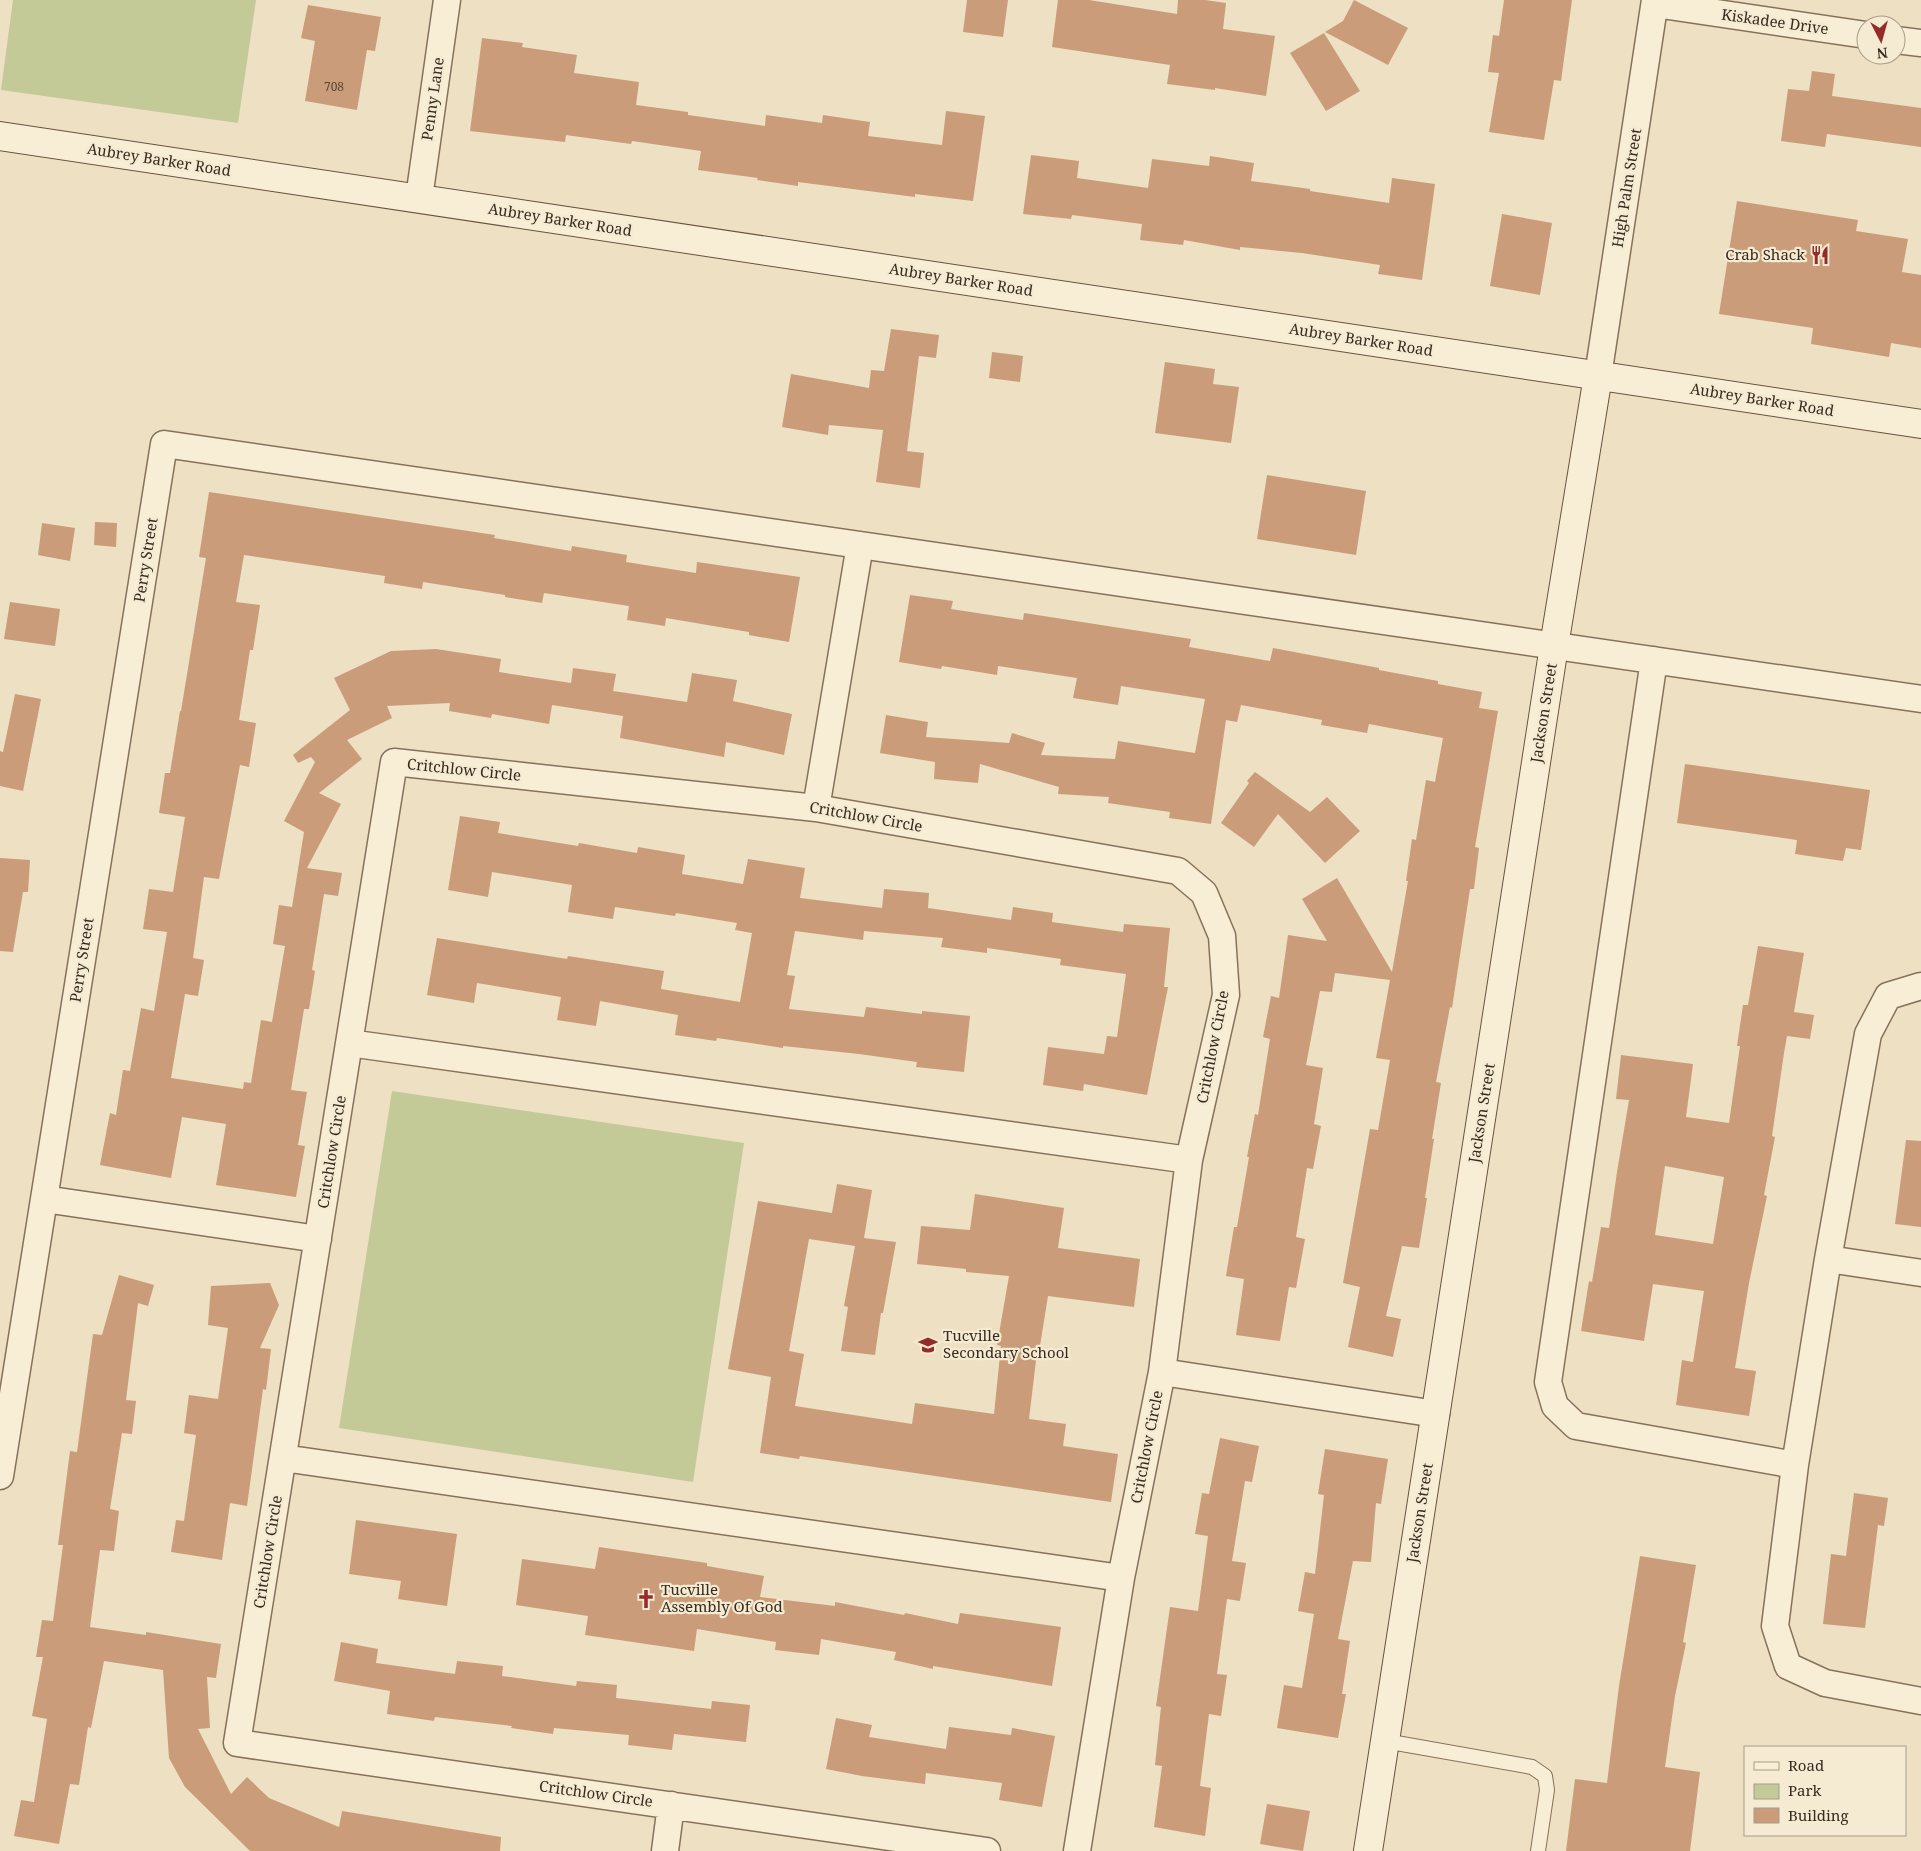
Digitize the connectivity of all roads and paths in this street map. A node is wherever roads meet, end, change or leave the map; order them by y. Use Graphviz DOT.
graph roads {
  1 [pos="447,0"];
  2 [pos="1655,2"];
  3 [pos="1856,33"];
  4 [pos="1906,41"];
  5 [pos="1921,43"];
  6 [pos="0,136"];
  7 [pos="419,198"];
  8 [pos="1598,376"];
  9 [pos="1921,424"];
  10 [pos="860,545"];
  11 [pos="1554,646"];
  12 [pos="1654,660"];
  13 [pos="1921,699"];
  14 [pos="816,808"];
  15 [pos="1921,986"];
  16 [pos="349,1043"];
  17 [pos="1190,1160"];
  18 [pos="44,1199"];
  19 [pos="318,1239"];
  20 [pos="1828,1259"];
  21 [pos="1921,1273"];
  22 [pos="1162,1372"];
  23 [pos="1436,1414"];
  24 [pos="283,1458"];
  25 [pos="1795,1465"];
  26 [pos="0,1476"];
  27 [pos="1121,1578"];
  28 [pos="1921,1701"];
  29 [pos="1385,1741"];
  30 [pos="671,1805"];
  31 [pos="665,1851"];
  32 [pos="987,1851"];
  33 [pos="1078,1851"];
  34 [pos="1368,1851"];
  35 [pos="1538,1851"];
  1 -- 7 [label="street, Penny Lane"];
  2 -- 3 [label="street, Kiskadee Drive"];
  2 -- 8 [label="street, High Palm Street"];
  4 -- 5 [label="street"];
  6 -- 7 [label="street, Aubrey Barker Road"];
  7 -- 8 [label="street, Aubrey Barker Road"];
  8 -- 9 [label="street, Aubrey Barker Road"];
  8 -- 11 [label="street, Jackson Street"];
  10 -- 11 [label="street"];
  10 -- 14 [label="street"];
  10 -- 18 [label="street, Perry Street"];
  11 -- 12 [label="street"];
  11 -- 23 [label="street, Jackson Street"];
  12 -- 13 [label="street"];
  12 -- 25 [label="street"];
  14 -- 16 [label="street, Critchlow Circle"];
  14 -- 17 [label="street, Critchlow Circle"];
  15 -- 20 [label="street"];
  16 -- 17 [label="street"];
  16 -- 19 [label="street, Critchlow Circle"];
  17 -- 22 [label="street, Critchlow Circle"];
  18 -- 19 [label="street"];
  18 -- 26 [label="street, Perry Street"];
  19 -- 24 [label="street, Critchlow Circle"];
  20 -- 21 [label="street"];
  20 -- 25 [label="street"];
  22 -- 23 [label="street"];
  22 -- 27 [label="street, Critchlow Circle"];
  23 -- 29 [label="street, Jackson Street"];
  24 -- 27 [label="street"];
  24 -- 30 [label="street, Critchlow Circle"];
  25 -- 28 [label="street"];
  27 -- 33 [label="street, Critchlow Circle"];
  29 -- 34 [label="street, Jackson Street"];
  29 -- 35 [label="lane"];
  30 -- 31 [label="street"];
  30 -- 32 [label="street, Critchlow Circle"];
}
